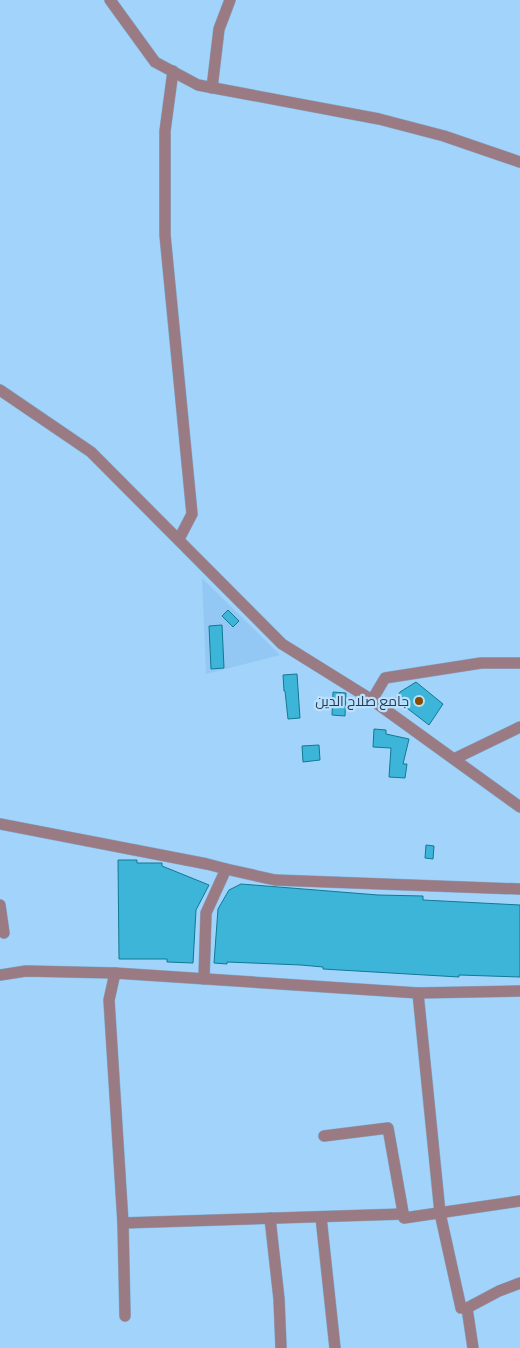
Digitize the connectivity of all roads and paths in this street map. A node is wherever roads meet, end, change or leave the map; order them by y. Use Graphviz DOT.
graph roads {
  1 [pos="110,0"];
  2 [pos="230,0"];
  3 [pos="173,72"];
  4 [pos="212,88"];
  5 [pos="520,162"];
  6 [pos="0,390"];
  7 [pos="179,539"];
  8 [pos="520,663"];
  9 [pos="372,700"];
  10 [pos="520,727"];
  11 [pos="454,759"];
  12 [pos="520,807"];
  13 [pos="0,824"];
  14 [pos="226,869"];
  15 [pos="520,889"];
  16 [pos="0,905"];
  17 [pos="4,933"];
  18 [pos="115,973"];
  19 [pos="0,975"];
  20 [pos="204,979"];
  21 [pos="520,991"];
  22 [pos="418,993"];
  23 [pos="324,1136"];
  24 [pos="520,1201"];
  25 [pos="440,1213"];
  26 [pos="403,1214"];
  27 [pos="321,1217"];
  28 [pos="270,1218"];
  29 [pos="123,1223"];
  30 [pos="520,1283"];
  31 [pos="466,1308"];
  32 [pos="125,1316"];
  33 [pos="281,1348"];
  34 [pos="335,1348"];
  35 [pos="473,1348"];
  1 -- 3 [label="street"];
  2 -- 4 [label="street"];
  3 -- 4 [label="street"];
  3 -- 7 [label="street"];
  4 -- 5 [label="street"];
  6 -- 7 [label="street"];
  7 -- 9 [label="street"];
  8 -- 9 [label="street"];
  9 -- 11 [label="street"];
  10 -- 11 [label="street"];
  11 -- 12 [label="street"];
  13 -- 14 [label="street"];
  14 -- 15 [label="street"];
  14 -- 20 [label="street"];
  16 -- 17 [label="street"];
  18 -- 19 [label="street"];
  18 -- 20 [label="street"];
  18 -- 29 [label="street"];
  20 -- 22 [label="street"];
  21 -- 22 [label="street"];
  22 -- 25 [label="street"];
  23 -- 26 [label="street"];
  24 -- 25 [label="street"];
  25 -- 26 [label="street"];
  25 -- 31 [label="street"];
  26 -- 27 [label="street"];
  27 -- 28 [label="street"];
  27 -- 34 [label="street"];
  28 -- 29 [label="street"];
  28 -- 33 [label="street"];
  29 -- 32 [label="street"];
  30 -- 31 [label="street"];
  31 -- 35 [label="street"];
}
